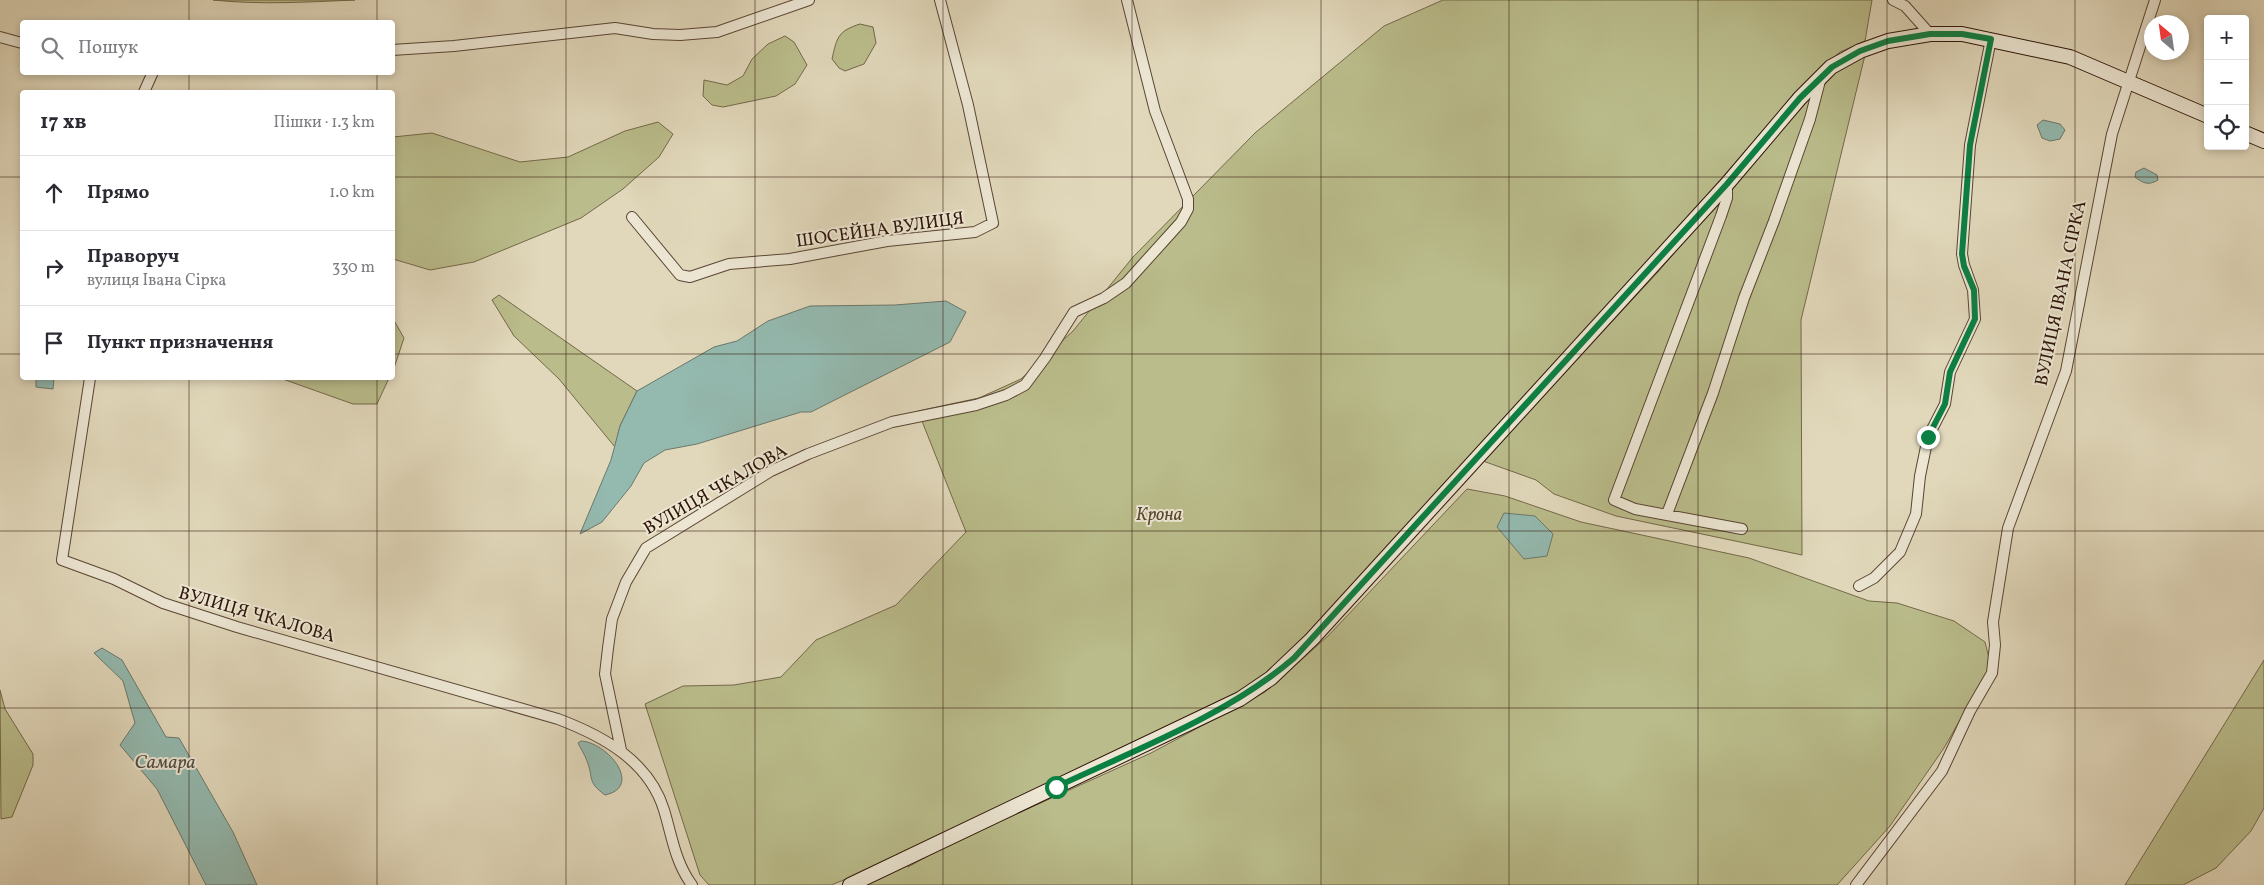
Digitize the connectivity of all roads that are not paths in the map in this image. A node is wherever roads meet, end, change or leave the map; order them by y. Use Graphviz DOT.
graph roads {
  1 [pos="809,0"];
  2 [pos="940,0"];
  3 [pos="1127,0"];
  4 [pos="1893,0"];
  5 [pos="2155,0"];
  6 [pos="786,3"];
  7 [pos="1930,34"];
  8 [pos="0,37"];
  9 [pos="1991,39"];
  10 [pos="20,42"];
  11 [pos="395,50"];
  12 [pos="152,75"];
  13 [pos="1821,77"];
  14 [pos="2129,80"];
  15 [pos="145,90"];
  16 [pos="2204,114"];
  17 [pos="2249,135"];
  18 [pos="2264,141"];
  19 [pos="1727,184"];
  20 [pos="632,217"];
  21 [pos="90,380"];
  22 [pos="1667,514"];
  23 [pos="1742,529"];
  24 [pos="1859,586"];
  25 [pos="621,750"];
  26 [pos="692,885"];
  27 [pos="850,885"];
  28 [pos="1856,885"];
  1 -- 6 [label="street"];
  2 -- 20 [label="street, ШОСЕЙНА ВУЛИЦЯ"];
  3 -- 25 [label="street, ВУЛИЦЯ ЧКАЛОВА"];
  4 -- 7 [label="street"];
  5 -- 14 [label="street, ВУЛИЦЯ ІВАНА СІРКА"];
  6 -- 11 [label="street"];
  7 -- 9 [label="street"];
  7 -- 13 [label="street"];
  8 -- 10 [label="street"];
  9 -- 14 [label="street"];
  9 -- 24 [label="street"];
  12 -- 15 [label="street"];
  13 -- 19 [label="street"];
  13 -- 22 [label="street"];
  14 -- 16 [label="street"];
  14 -- 28 [label="street, ВУЛИЦЯ ІВАНА СІРКА"];
  17 -- 18 [label="street"];
  19 -- 22 [label="street"];
  19 -- 27 [label="street"];
  21 -- 25 [label="street, ВУЛИЦЯ ЧКАЛОВА"];
  22 -- 23 [label="street"];
  25 -- 26 [label="street, ВУЛИЦЯ ЧКАЛОВА"];
}
